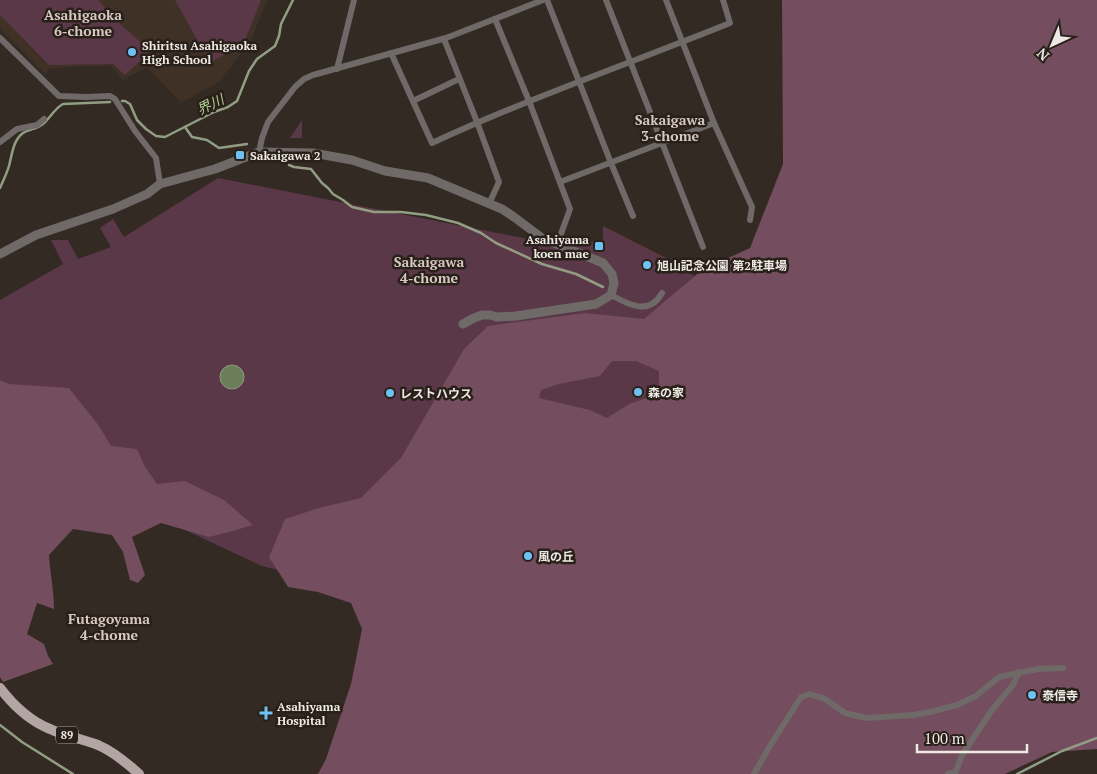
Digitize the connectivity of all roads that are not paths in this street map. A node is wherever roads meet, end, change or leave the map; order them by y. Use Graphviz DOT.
graph roads {
  1 [pos="354,0"];
  2 [pos="543,0"];
  3 [pos="548,0"];
  4 [pos="606,0"];
  5 [pos="666,0"];
  6 [pos="723,0"];
  7 [pos="495,19"];
  8 [pos="0,38"];
  9 [pos="444,39"];
  10 [pos="683,42"];
  11 [pos="391,54"];
  12 [pos="630,62"];
  13 [pos="337,68"];
  14 [pos="459,79"];
  15 [pos="579,81"];
  16 [pos="413,100"];
  17 [pos="528,101"];
  18 [pos="44,119"];
  19 [pos="477,122"];
  20 [pos="714,123"];
  21 [pos="0,142"];
  22 [pos="662,142"];
  23 [pos="259,152"];
  24 [pos="611,163"];
  25 [pos="560,182"];
  26 [pos="160,184"];
  27 [pos="489,204"];
  28 [pos="633,216"];
  29 [pos="750,220"];
  30 [pos="557,245"];
  31 [pos="703,247"];
  32 [pos="0,254"];
  33 [pos="662,293"];
  34 [pos="611,295"];
  35 [pos="463,324"];
  36 [pos="1063,668"];
  37 [pos="1019,672"];
  38 [pos="0,688"];
  39 [pos="955,773"];
  40 [pos="139,774"];
  41 [pos="754,774"];
  42 [pos="948,774"];
  1 -- 13 [label="street"];
  2 -- 7 [label="street"];
  3 -- 15 [label="street"];
  4 -- 12 [label="street"];
  5 -- 10 [label="street"];
  6 -- 10 [label="street"];
  7 -- 9 [label="street"];
  7 -- 17 [label="street"];
  8 -- 26 [label="street"];
  9 -- 11 [label="street"];
  9 -- 14 [label="street"];
  10 -- 12 [label="street"];
  10 -- 20 [label="street"];
  11 -- 13 [label="street"];
  11 -- 16 [label="street"];
  12 -- 15 [label="street"];
  12 -- 22 [label="street"];
  13 -- 23 [label="street"];
  14 -- 16 [label="street"];
  14 -- 19 [label="street"];
  15 -- 17 [label="street"];
  15 -- 24 [label="street"];
  16 -- 19 [label="street"];
  17 -- 19 [label="street"];
  17 -- 25 [label="street"];
  18 -- 21 [label="street"];
  19 -- 27 [label="street"];
  20 -- 22 [label="street"];
  20 -- 29 [label="street"];
  22 -- 24 [label="street"];
  22 -- 31 [label="street"];
  23 -- 26 [label="street"];
  23 -- 27 [label="street"];
  24 -- 25 [label="street"];
  24 -- 28 [label="street"];
  25 -- 30 [label="street"];
  26 -- 32 [label="street"];
  27 -- 30 [label="street"];
  30 -- 34 [label="street"];
  33 -- 34 [label="street"];
  34 -- 35 [label="street"];
  36 -- 37 [label="street"];
  37 -- 39 [label="street"];
  37 -- 41 [label="street"];
  38 -- 40 [label="main road, 89"];
  39 -- 42 [label="street"];
}
